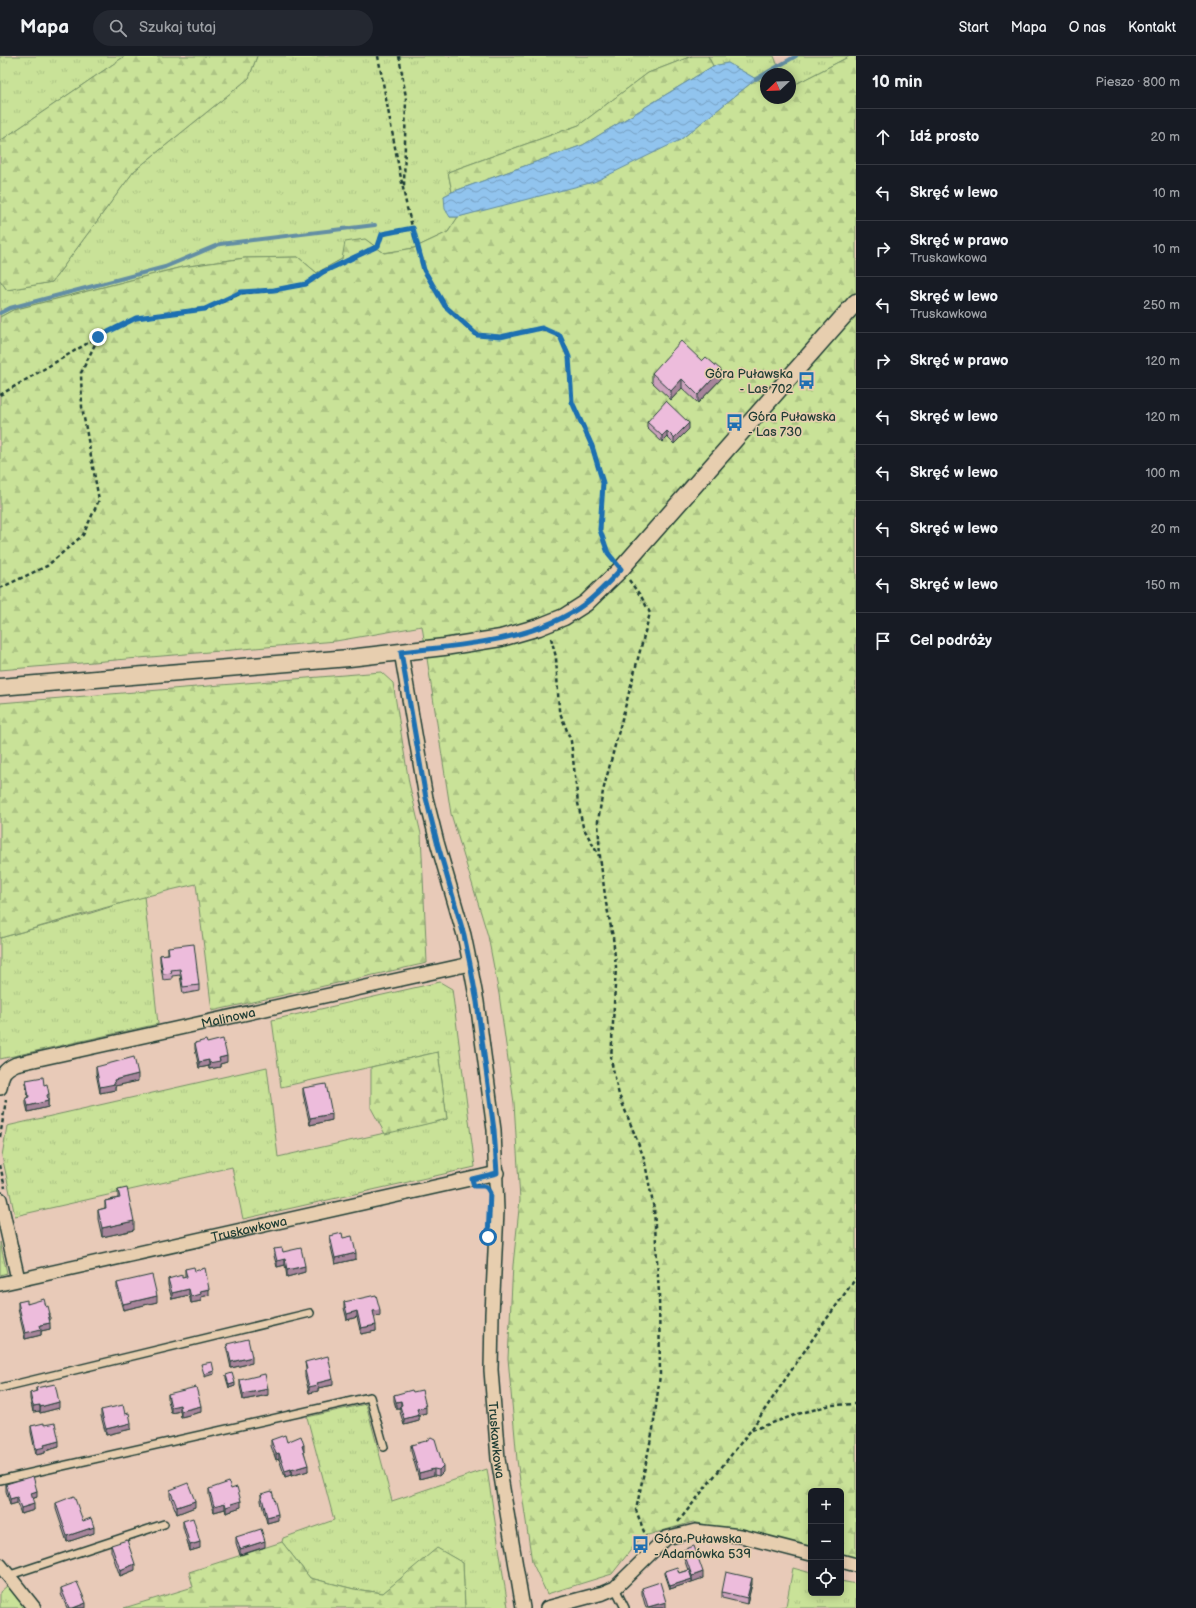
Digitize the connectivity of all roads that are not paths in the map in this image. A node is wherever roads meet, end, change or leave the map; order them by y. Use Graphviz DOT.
graph roads {
  1 [pos="856,302"];
  2 [pos="401,652"];
  3 [pos="0,687"];
  4 [pos="470,964"];
  5 [pos="3,1067"];
  6 [pos="3,1091"];
  7 [pos="497,1173"];
  8 [pos="0,1200"];
  9 [pos="18,1279"];
  10 [pos="0,1284"];
  11 [pos="310,1313"];
  12 [pos="0,1388"];
  13 [pos="384,1447"];
  14 [pos="0,1480"];
  15 [pos="164,1524"];
  16 [pos="808,1553"];
  17 [pos="844,1562"];
  18 [pos="856,1565"];
  19 [pos="2,1575"];
  20 [pos="615,1588"];
  21 [pos="34,1608"];
  22 [pos="523,1608"];
  23 [pos="547,1608"];
  24 [pos="625,1608"];
  1 -- 2 [label="street"];
  2 -- 3 [label="street"];
  2 -- 4 [label="street, Truskawkowa"];
  4 -- 5 [label="street, Malinowa"];
  4 -- 7 [label="street, Truskawkowa"];
  5 -- 6 [label="street, Malinowa"];
  7 -- 9 [label="street, Truskawkowa"];
  7 -- 22 [label="street, Truskawkowa"];
  8 -- 9 [label="street"];
  9 -- 10 [label="street, Truskawkowa"];
  11 -- 12 [label="lane"];
  13 -- 14 [label="lane"];
  15 -- 19 [label="lane"];
  16 -- 20 [label="street"];
  17 -- 18 [label="street"];
  19 -- 21 [label="street"];
  20 -- 23 [label="street"];
  20 -- 24 [label="lane"];
}
